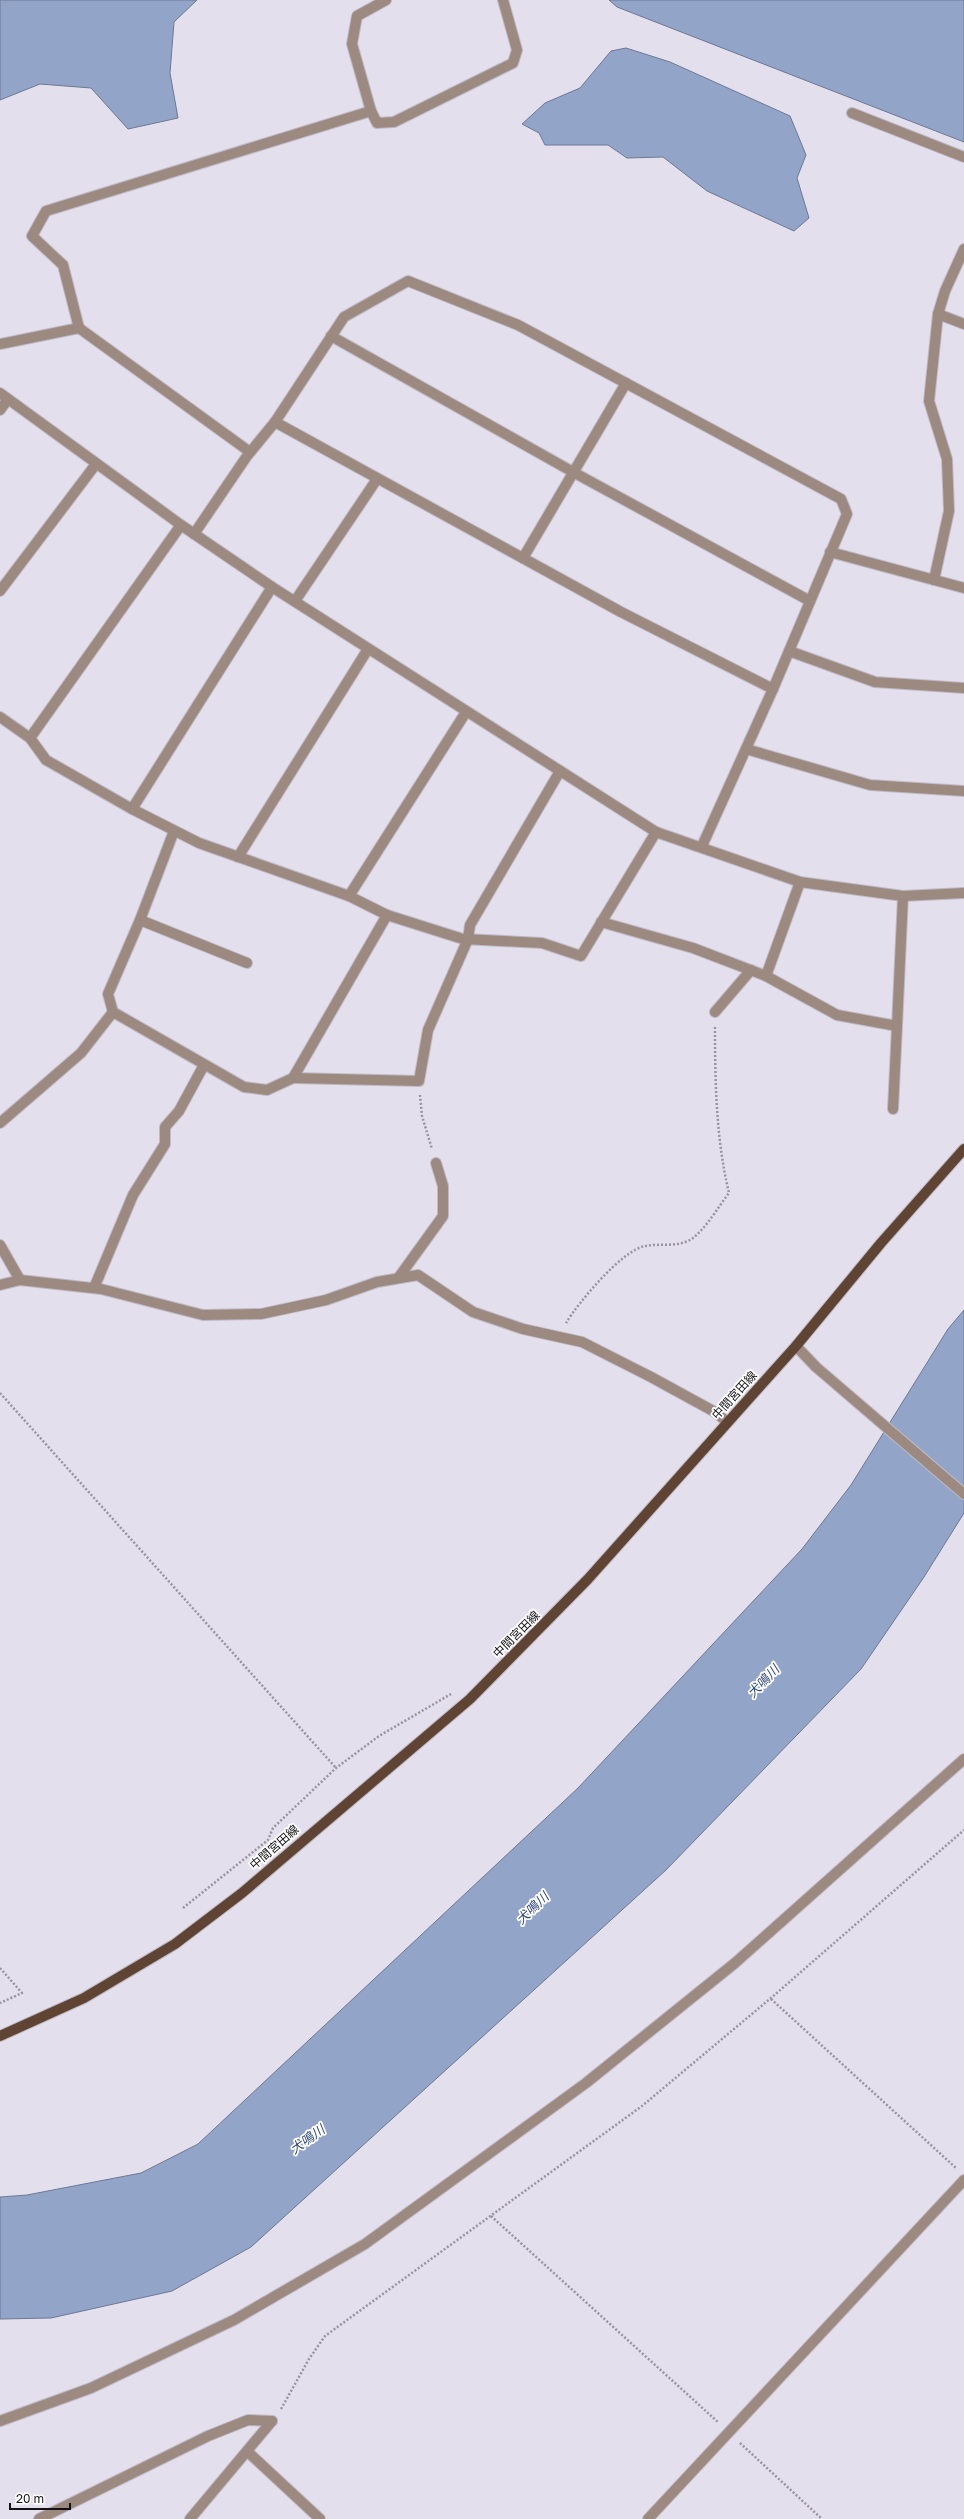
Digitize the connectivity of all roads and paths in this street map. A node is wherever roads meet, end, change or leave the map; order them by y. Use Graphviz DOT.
graph roads {
  1 [pos="386,0"];
  2 [pos="503,0"];
  3 [pos="370,111"];
  4 [pos="852,113"];
  5 [pos="964,157"];
  6 [pos="964,249"];
  7 [pos="938,314"];
  8 [pos="964,324"];
  9 [pos="79,328"];
  10 [pos="332,336"];
  11 [pos="0,344"];
  12 [pos="626,383"];
  13 [pos="0,393"];
  14 [pos="8,399"];
  15 [pos="0,410"];
  16 [pos="275,422"];
  17 [pos="250,452"];
  18 [pos="96,464"];
  19 [pos="573,472"];
  20 [pos="376,479"];
  21 [pos="181,525"];
  22 [pos="194,534"];
  23 [pos="830,552"];
  24 [pos="523,558"];
  25 [pos="934,580"];
  26 [pos="272,587"];
  27 [pos="964,588"];
  28 [pos="0,591"];
  29 [pos="810,600"];
  30 [pos="295,602"];
  31 [pos="368,649"];
  32 [pos="789,650"];
  33 [pos="964,688"];
  34 [pos="774,689"];
  35 [pos="466,712"];
  36 [pos="0,717"];
  37 [pos="30,738"];
  38 [pos="746,749"];
  39 [pos="560,771"];
  40 [pos="964,791"];
  41 [pos="132,809"];
  42 [pos="174,831"];
  43 [pos="656,832"];
  44 [pos="702,846"];
  45 [pos="238,857"];
  46 [pos="800,882"];
  47 [pos="964,893"];
  48 [pos="349,896"];
  49 [pos="903,896"];
  50 [pos="387,915"];
  51 [pos="140,920"];
  52 [pos="601,922"];
  53 [pos="468,939"];
  54 [pos="247,964"];
  55 [pos="751,970"];
  56 [pos="766,976"];
  57 [pos="113,1012"];
  58 [pos="715,1012"];
  59 [pos="897,1026"];
  60 [pos="204,1065"];
  61 [pos="293,1078"];
  62 [pos="419,1081"];
  63 [pos="893,1109"];
  64 [pos="0,1123"];
  65 [pos="964,1149"];
  66 [pos="436,1163"];
  67 [pos="0,1245"];
  68 [pos="399,1277"];
  69 [pos="20,1280"];
  70 [pos="0,1285"];
  71 [pos="94,1288"];
  72 [pos="559,1337"];
  73 [pos="796,1346"];
  74 [pos="0,1394"];
  75 [pos="727,1422"];
  76 [pos="964,1494"];
  77 [pos="470,1699"];
  78 [pos="964,1759"];
  79 [pos="336,1768"];
  80 [pos="964,1830"];
  81 [pos="183,1908"];
  82 [pos="0,1968"];
  83 [pos="771,1998"];
  84 [pos="0,2003"];
  85 [pos="0,2036"];
  86 [pos="958,2170"];
  87 [pos="964,2180"];
  88 [pos="491,2216"];
  89 [pos="0,2421"];
  90 [pos="272,2421"];
  91 [pos="728,2432"];
  92 [pos="248,2452"];
  93 [pos="39,2519"];
  94 [pos="190,2519"];
  95 [pos="320,2519"];
  96 [pos="648,2519"];
  97 [pos="822,2519"];
  1 -- 3 [label="street"];
  2 -- 3 [label="street"];
  3 -- 9 [label="street"];
  4 -- 5 [label="street"];
  6 -- 7 [label="street"];
  7 -- 8 [label="street"];
  7 -- 25 [label="street"];
  9 -- 11 [label="street"];
  9 -- 17 [label="street"];
  10 -- 12 [label="street"];
  10 -- 16 [label="street"];
  10 -- 19 [label="street"];
  12 -- 19 [label="street"];
  12 -- 23 [label="street"];
  13 -- 14 [label="street"];
  14 -- 15 [label="street"];
  14 -- 18 [label="street"];
  16 -- 17 [label="street"];
  16 -- 20 [label="street"];
  17 -- 22 [label="street"];
  18 -- 21 [label="street"];
  18 -- 28 [label="street"];
  19 -- 24 [label="street"];
  19 -- 29 [label="street"];
  20 -- 24 [label="street"];
  20 -- 30 [label="street"];
  21 -- 22 [label="street"];
  21 -- 37 [label="street"];
  22 -- 26 [label="street"];
  23 -- 25 [label="street"];
  23 -- 29 [label="street"];
  24 -- 34 [label="street"];
  25 -- 27 [label="street"];
  26 -- 30 [label="street"];
  26 -- 41 [label="street"];
  29 -- 32 [label="street"];
  30 -- 31 [label="street"];
  31 -- 35 [label="street"];
  31 -- 45 [label="street"];
  32 -- 33 [label="street"];
  32 -- 34 [label="street"];
  34 -- 38 [label="street"];
  35 -- 39 [label="street"];
  35 -- 48 [label="street"];
  36 -- 37 [label="street"];
  37 -- 41 [label="street"];
  38 -- 40 [label="street"];
  38 -- 44 [label="street"];
  39 -- 43 [label="street"];
  39 -- 53 [label="street"];
  41 -- 42 [label="street"];
  42 -- 45 [label="street"];
  42 -- 51 [label="street"];
  43 -- 44 [label="street"];
  43 -- 52 [label="street"];
  44 -- 46 [label="street"];
  45 -- 48 [label="street"];
  46 -- 49 [label="street"];
  46 -- 56 [label="street"];
  47 -- 49 [label="street"];
  48 -- 50 [label="street"];
  49 -- 59 [label="street"];
  50 -- 53 [label="street"];
  50 -- 61 [label="street"];
  51 -- 54 [label="street"];
  51 -- 57 [label="street"];
  52 -- 53 [label="street"];
  52 -- 55 [label="street"];
  53 -- 62 [label="street"];
  55 -- 56 [label="street"];
  55 -- 58 [label="street"];
  56 -- 59 [label="street"];
  57 -- 60 [label="street"];
  57 -- 64 [label="street"];
  58 -- 72 [label="path"];
  59 -- 63 [label="street"];
  60 -- 61 [label="street"];
  60 -- 71 [label="street"];
  61 -- 62 [label="street"];
  62 -- 66 [label="path"];
  65 -- 73 [label="main road, 中間宮田線"];
  66 -- 68 [label="street"];
  67 -- 69 [label="street"];
  68 -- 71 [label="street"];
  68 -- 72 [label="street"];
  69 -- 70 [label="street"];
  69 -- 71 [label="street"];
  72 -- 75 [label="street"];
  73 -- 75 [label="main road, 中間宮田線"];
  73 -- 76 [label="street"];
  74 -- 79 [label="path"];
  75 -- 77 [label="main road, 中間宮田線"];
  77 -- 79 [label="path"];
  77 -- 85 [label="main road, 中間宮田線"];
  78 -- 89 [label="street"];
  79 -- 81 [label="path"];
  80 -- 83 [label="path"];
  82 -- 84 [label="path"];
  83 -- 86 [label="path"];
  83 -- 88 [label="path"];
  87 -- 91 [label="street"];
  88 -- 90 [label="path"];
  88 -- 91 [label="path"];
  90 -- 92 [label="street"];
  90 -- 93 [label="street"];
  91 -- 96 [label="street"];
  91 -- 97 [label="path"];
  92 -- 94 [label="street"];
  92 -- 95 [label="street"];
}
